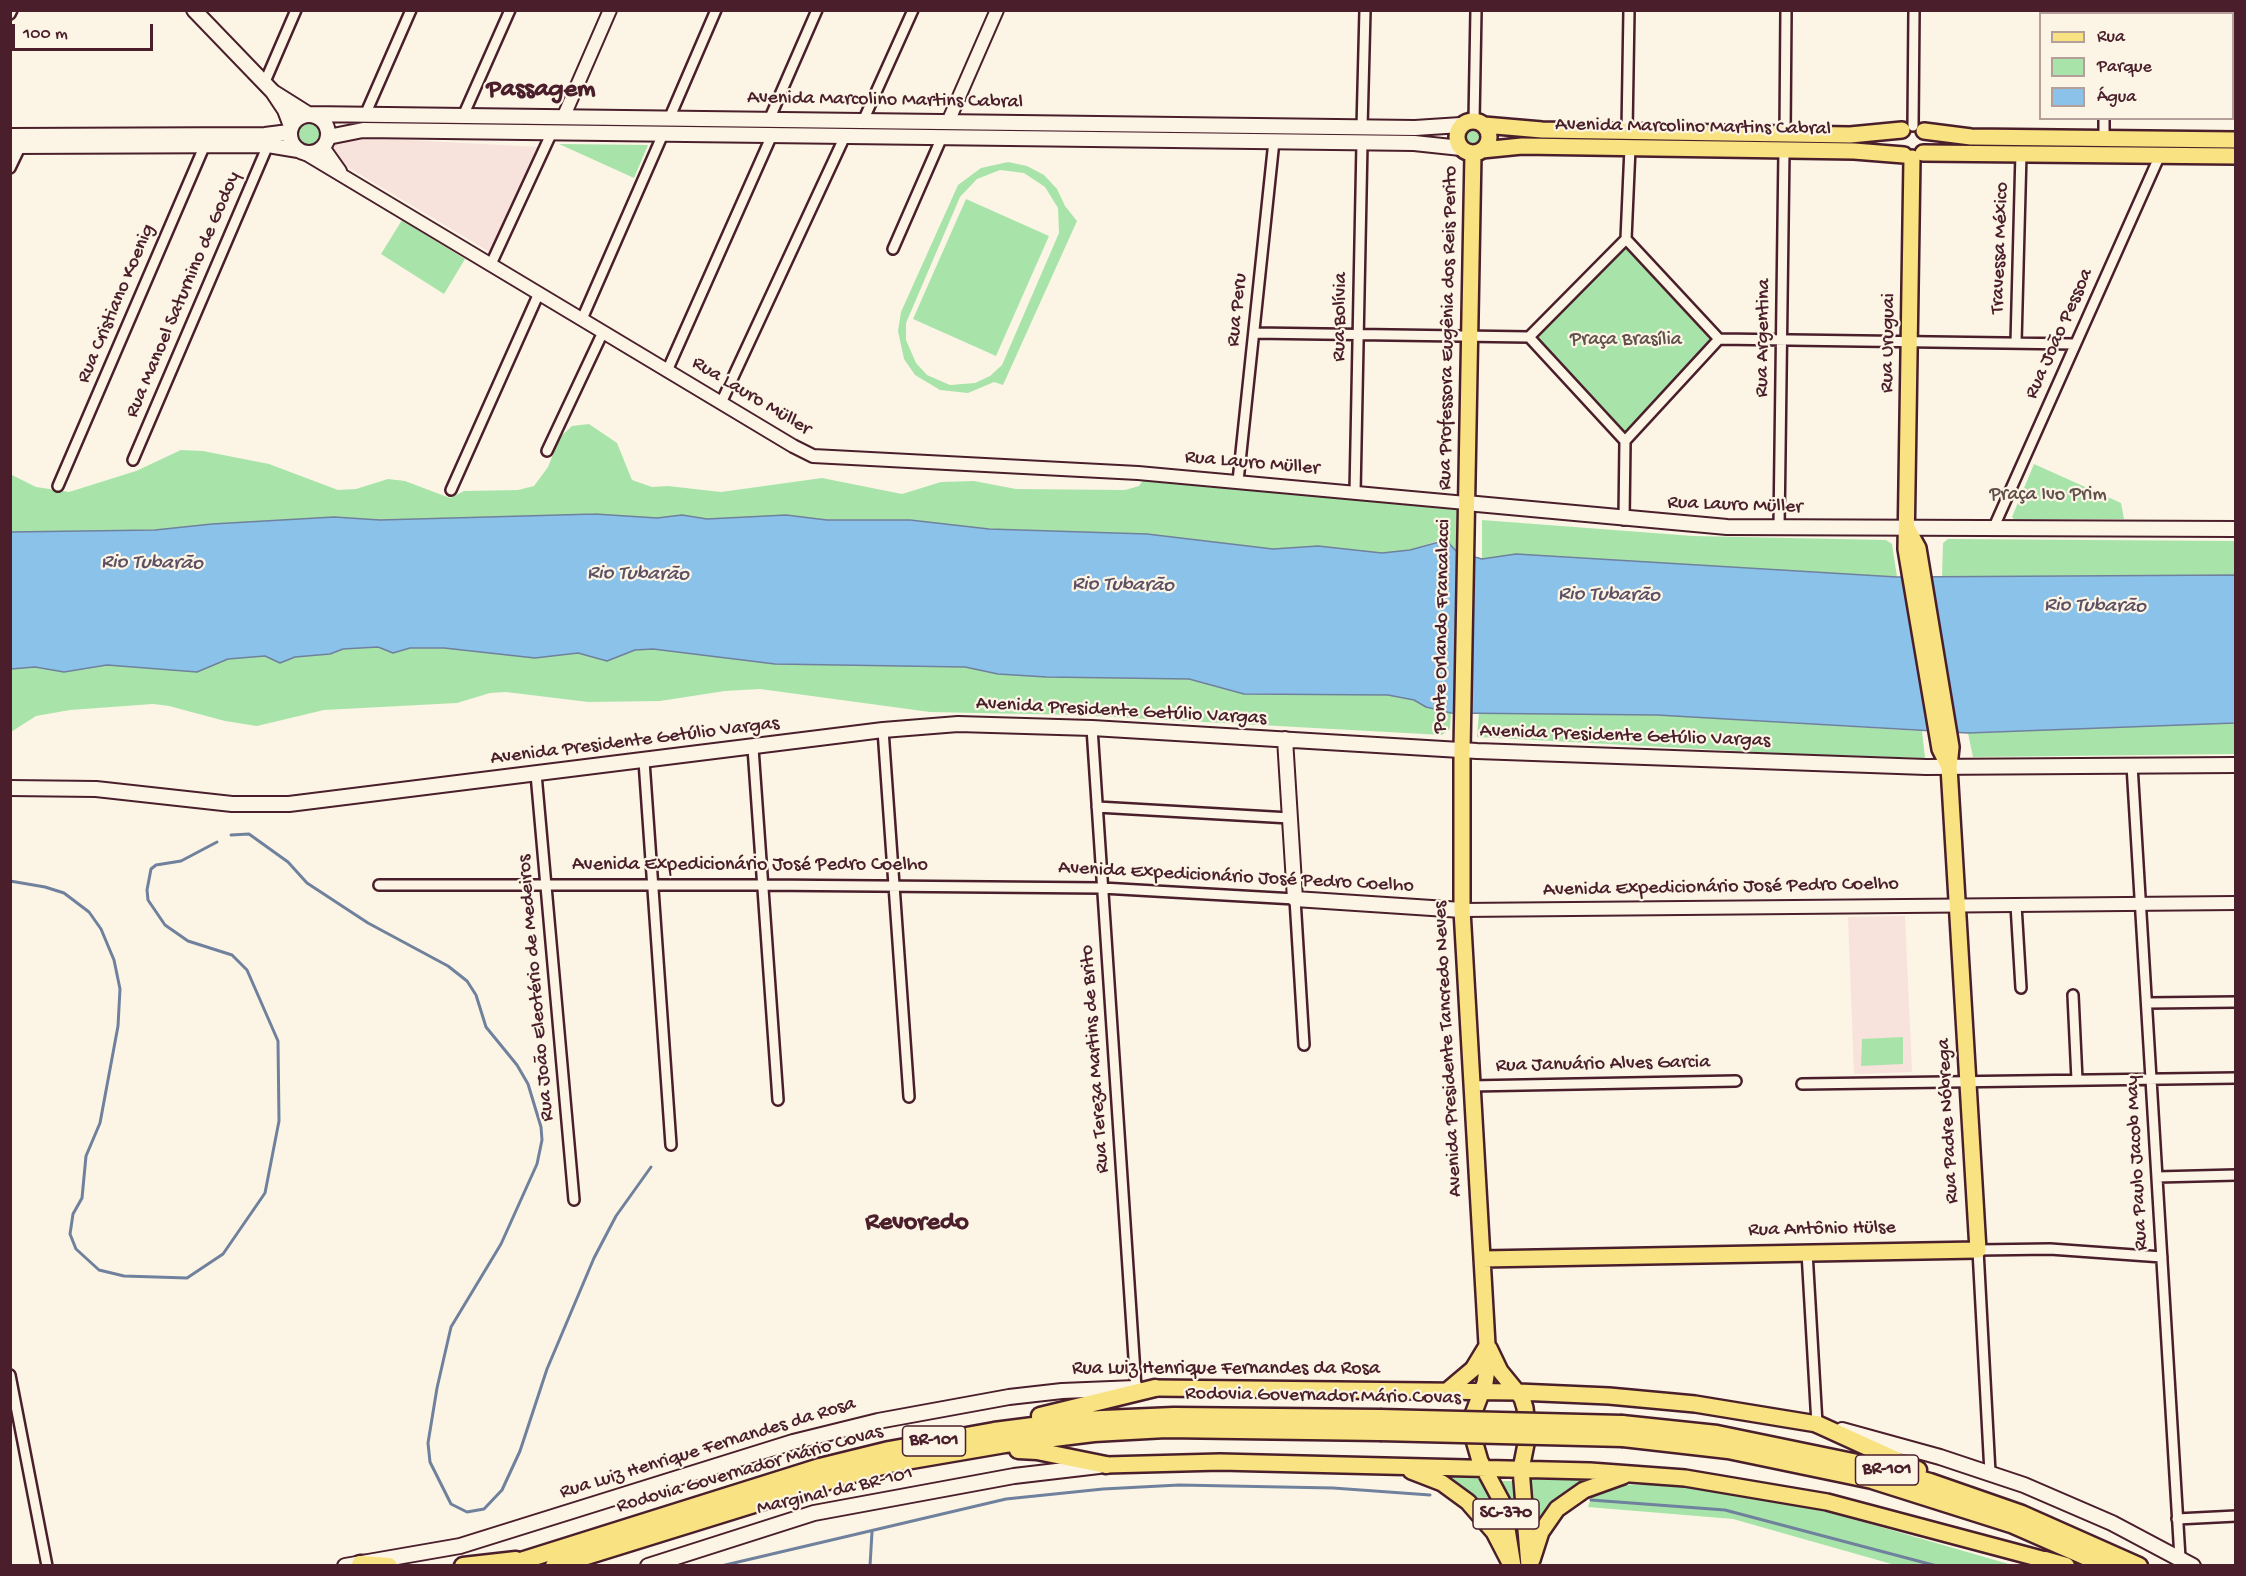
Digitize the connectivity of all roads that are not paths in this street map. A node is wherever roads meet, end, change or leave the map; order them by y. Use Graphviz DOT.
graph roads {
  1 [pos="194,10"];
  2 [pos="296,10"];
  3 [pos="411,10"];
  4 [pos="510,10"];
  5 [pos="610,10"];
  6 [pos="716,10"];
  7 [pos="817,10"];
  8 [pos="913,10"];
  9 [pos="997,10"];
  10 [pos="1365,10"];
  11 [pos="1476,10"];
  12 [pos="1629,10"];
  13 [pos="1786,10"];
  14 [pos="1914,10"];
  15 [pos="268,88"];
  16 [pos="308,114"];
  17 [pos="365,115"];
  18 [pos="463,116"];
  19 [pos="563,118"];
  20 [pos="669,119"];
  21 [pos="769,120"];
  22 [pos="2104,120"];
  23 [pos="863,121"];
  24 [pos="948,122"];
  25 [pos="1473,124"];
  26 [pos="1131,125"];
  27 [pos="1362,128"];
  28 [pos="290,129"];
  29 [pos="1913,129"];
  30 [pos="1627,131"];
  31 [pos="552,132"];
  32 [pos="663,134"];
  33 [pos="1785,134"];
  34 [pos="772,135"];
  35 [pos="845,136"];
  36 [pos="942,137"];
  37 [pos="2104,138"];
  38 [pos="207,140"];
  39 [pos="1131,140"];
  40 [pos="2235,140"];
  41 [pos="16,141"];
  42 [pos="1274,141"];
  43 [pos="326,142"];
  44 [pos="1362,142"];
  45 [pos="268,145"];
  46 [pos="1630,147"];
  47 [pos="1784,150"];
  48 [pos="300,151"];
  49 [pos="1472,151"];
  50 [pos="2021,153"];
  51 [pos="2072,154"];
  52 [pos="1913,155"];
  53 [pos="2160,155"];
  54 [pos="2235,156"];
  55 [pos="10,168"];
  56 [pos="342,175"];
  57 [pos="1626,238"];
  58 [pos="893,249"];
  59 [pos="491,264"];
  60 [pos="539,293"];
  61 [pos="582,320"];
  62 [pos="603,332"];
  63 [pos="1254,333"];
  64 [pos="1358,334"];
  65 [pos="1470,336"];
  66 [pos="1529,337"];
  67 [pos="1719,339"];
  68 [pos="1782,340"];
  69 [pos="1910,342"];
  70 [pos="2016,343"];
  71 [pos="2075,344"];
  72 [pos="667,371"];
  73 [pos="721,403"];
  74 [pos="1625,441"];
  75 [pos="547,451"];
  76 [pos="133,460"];
  77 [pos="1238,482"];
  78 [pos="58,486"];
  79 [pos="451,490"];
  80 [pos="1355,493"];
  81 [pos="1466,503"];
  82 [pos="1624,520"];
  83 [pos="1779,527"];
  84 [pos="1907,528"];
  85 [pos="1993,529"];
  86 [pos="2235,529"];
  87 [pos="1912,548"];
  88 [pos="1092,728"];
  89 [pos="884,730"];
  90 [pos="1285,739"];
  91 [pos="1462,743"];
  92 [pos="753,748"];
  93 [pos="644,761"];
  94 [pos="2132,765"];
  95 [pos="2235,765"];
  96 [pos="1949,767"];
  97 [pos="536,774"];
  98 [pos="10,788"];
  99 [pos="1097,807"];
  100 [pos="1290,818"];
  101 [pos="654,884"];
  102 [pos="379,885"];
  103 [pos="546,885"];
  104 [pos="763,885"];
  105 [pos="894,885"];
  106 [pos="1102,888"];
  107 [pos="1295,899"];
  108 [pos="2235,903"];
  109 [pos="2141,904"];
  110 [pos="1957,905"];
  111 [pos="2016,905"];
  112 [pos="1462,910"];
  113 [pos="2021,988"];
  114 [pos="2073,995"];
  115 [pos="2235,1002"];
  116 [pos="2147,1003"];
  117 [pos="1304,1045"];
  118 [pos="2235,1078"];
  119 [pos="2151,1079"];
  120 [pos="2077,1080"];
  121 [pos="1736,1081"];
  122 [pos="1967,1082"];
  123 [pos="1802,1084"];
  124 [pos="1470,1086"];
  125 [pos="909,1097"];
  126 [pos="778,1100"];
  127 [pos="671,1145"];
  128 [pos="2235,1175"];
  129 [pos="2157,1177"];
  130 [pos="574,1200"];
  131 [pos="1978,1250"];
  132 [pos="1807,1252"];
  133 [pos="2162,1257"];
  134 [pos="1482,1258"];
  135 [pos="1487,1346"];
  136 [pos="10,1375"];
  137 [pos="1136,1388"];
  138 [pos="1155,1388"];
  139 [pos="1448,1391"];
  140 [pos="1482,1392"];
  141 [pos="1518,1392"];
  142 [pos="1817,1424"];
  143 [pos="1380,1425"];
  144 [pos="1622,1431"];
  145 [pos="935,1441"];
  146 [pos="948,1453"];
  147 [pos="1106,1465"];
  148 [pos="1397,1466"];
  149 [pos="1484,1468"];
  150 [pos="1521,1469"];
  151 [pos="1634,1473"];
  152 [pos="1990,1473"];
  153 [pos="1988,1501"];
  154 [pos="2235,1516"];
  155 [pos="2177,1519"];
  156 [pos="532,1558"];
  157 [pos="2180,1558"];
  158 [pos="2050,1563"];
  159 [pos="352,1565"];
  160 [pos="47,1566"];
  161 [pos="389,1566"];
  162 [pos="463,1566"];
  163 [pos="505,1566"];
  164 [pos="554,1566"];
  165 [pos="648,1566"];
  166 [pos="1511,1566"];
  167 [pos="1530,1566"];
  168 [pos="2066,1566"];
  169 [pos="2107,1566"];
  170 [pos="2139,1566"];
  171 [pos="2193,1566"];
  1 -- 15 [label="main road"];
  2 -- 15 [label="street"];
  3 -- 17 [label="street"];
  4 -- 18 [label="street"];
  5 -- 19 [label="street"];
  6 -- 20 [label="street"];
  7 -- 21 [label="street"];
  8 -- 23 [label="street"];
  9 -- 24 [label="street"];
  10 -- 27 [label="street"];
  11 -- 25 [label="street"];
  12 -- 30 [label="street"];
  13 -- 33 [label="street"];
  14 -- 29 [label="street"];
  15 -- 16 [label="main road"];
  15 -- 28 [label="main road"];
  16 -- 17 [label="main road, Avenida Marcolino Martins Cabral"];
  16 -- 28 [label="main road"];
  16 -- 43 [label="main road"];
  17 -- 18 [label="main road, Avenida Marcolino Martins Cabral"];
  18 -- 19 [label="main road, Avenida Marcolino Martins Cabral"];
  19 -- 20 [label="main road, Avenida Marcolino Martins Cabral"];
  20 -- 21 [label="main road, Avenida Marcolino Martins Cabral"];
  20 -- 32 [label="main road"];
  21 -- 23 [label="main road, Avenida Marcolino Martins Cabral"];
  22 -- 37 [label="street"];
  23 -- 24 [label="main road, Avenida Marcolino Martins Cabral"];
  24 -- 26 [label="main road, Avenida Marcolino Martins Cabral"];
  24 -- 36 [label="main road"];
  25 -- 27 [label="main road, Avenida Marcolino Martins Cabral"];
  25 -- 30 [label="main road, Avenida Marcolino Martins Cabral"];
  25 -- 49 [label="main road"];
  25 -- 49 [label="main road"];
  26 -- 27 [label="main road, Avenida Marcolino Martins Cabral"];
  26 -- 39 [label="main road"];
  28 -- 38 [label="main road"];
  28 -- 48 [label="main road"];
  29 -- 33 [label="main road, Avenida Marcolino Martins Cabral"];
  29 -- 37 [label="main road, Avenida Marcolino Martins Cabral"];
  29 -- 52 [label="main road"];
  29 -- 52 [label="main road"];
  30 -- 33 [label="main road, Avenida Marcolino Martins Cabral"];
  31 -- 32 [label="main road, Avenida Marcolino Martins Cabral"];
  31 -- 43 [label="main road, Avenida Marcolino Martins Cabral"];
  31 -- 59 [label="street"];
  32 -- 34 [label="main road, Avenida Marcolino Martins Cabral"];
  32 -- 61 [label="street"];
  34 -- 35 [label="main road, Avenida Marcolino Martins Cabral"];
  34 -- 72 [label="street"];
  35 -- 36 [label="main road, Avenida Marcolino Martins Cabral"];
  35 -- 73 [label="street"];
  36 -- 39 [label="main road, Avenida Marcolino Martins Cabral"];
  36 -- 58 [label="street"];
  37 -- 40 [label="main road, Avenida Marcolino Martins Cabral"];
  37 -- 51 [label="main road"];
  38 -- 41 [label="main road"];
  38 -- 45 [label="main road"];
  38 -- 78 [label="street, Rua Cristiano Koenig"];
  39 -- 42 [label="main road, Avenida Marcolino Martins Cabral"];
  41 -- 55 [label="street"];
  42 -- 44 [label="main road, Avenida Marcolino Martins Cabral"];
  42 -- 63 [label="street, Rua Peru"];
  43 -- 48 [label="main road"];
  43 -- 56 [label="street, Rua Lauro Müller"];
  44 -- 49 [label="main road, Avenida Marcolino Martins Cabral"];
  44 -- 64 [label="street, Rua Bolívia"];
  45 -- 48 [label="main road"];
  45 -- 76 [label="street, Rua Manoel Saturnino de Godoy"];
  46 -- 47 [label="main road, Avenida Marcolino Martins Cabral"];
  46 -- 49 [label="main road, Avenida Marcolino Martins Cabral"];
  46 -- 57 [label="street"];
  47 -- 52 [label="main road, Avenida Marcolino Martins Cabral"];
  47 -- 68 [label="street, Rua Argentina"];
  48 -- 56 [label="street, Rua Lauro Müller"];
  49 -- 65 [label="main road, Rua Professora Eugênia dos Reis Perito"];
  50 -- 51 [label="main road, Avenida Marcolino Martins Cabral"];
  50 -- 52 [label="main road, Avenida Marcolino Martins Cabral"];
  50 -- 70 [label="street, Travessa México"];
  51 -- 53 [label="main road, Avenida Marcolino Martins Cabral"];
  52 -- 69 [label="main road, Rua Uruguai"];
  53 -- 54 [label="main road, Avenida Marcolino Martins Cabral"];
  53 -- 71 [label="street, Rua João Pessoa"];
  56 -- 59 [label="street, Rua Lauro Müller"];
  57 -- 66 [label="street"];
  57 -- 67 [label="street"];
  59 -- 60 [label="street, Rua Lauro Müller"];
  60 -- 61 [label="street, Rua Lauro Müller"];
  60 -- 79 [label="street"];
  61 -- 62 [label="street, Rua Lauro Müller"];
  62 -- 72 [label="street, Rua Lauro Müller"];
  62 -- 75 [label="street"];
  63 -- 64 [label="street"];
  63 -- 77 [label="street, Rua Peru"];
  64 -- 65 [label="street"];
  64 -- 80 [label="street, Rua Bolívia"];
  65 -- 66 [label="street"];
  65 -- 81 [label="main road, Rua Professora Eugênia dos Reis Perito"];
  66 -- 74 [label="street"];
  67 -- 68 [label="street"];
  67 -- 74 [label="street"];
  68 -- 69 [label="street"];
  68 -- 83 [label="street, Rua Argentina"];
  69 -- 70 [label="street"];
  69 -- 84 [label="main road, Rua Uruguai"];
  70 -- 71 [label="street"];
  71 -- 85 [label="street, Rua João Pessoa"];
  72 -- 73 [label="street, Rua Lauro Müller"];
  73 -- 77 [label="street, Rua Lauro Müller"];
  74 -- 82 [label="street"];
  77 -- 80 [label="street, Rua Lauro Müller"];
  80 -- 81 [label="street, Rua Lauro Müller"];
  81 -- 82 [label="main road, Rua Lauro Müller"];
  81 -- 91 [label="main road, Ponte Orlando Francalacci"];
  82 -- 83 [label="main road, Rua Lauro Müller"];
  83 -- 84 [label="main road, Rua Lauro Müller"];
  84 -- 85 [label="main road, Rua Lauro Müller"];
  84 -- 87 [label="main road, Rua Uruguai"];
  85 -- 86 [label="main road, Rua Lauro Müller"];
  87 -- 96 [label="main road, Rua Padre Nóbrega"];
  88 -- 89 [label="main road, Avenida Presidente Getúlio Vargas"];
  88 -- 90 [label="main road, Avenida Presidente Getúlio Vargas"];
  88 -- 99 [label="street, Rua Tereza Martins de Brito"];
  89 -- 92 [label="main road, Avenida Presidente Getúlio Vargas"];
  89 -- 105 [label="street"];
  90 -- 91 [label="main road, Avenida Presidente Getúlio Vargas"];
  90 -- 100 [label="main road"];
  91 -- 96 [label="main road, Avenida Presidente Getúlio Vargas"];
  91 -- 112 [label="main road, Avenida Presidente Tancredo Neves"];
  92 -- 93 [label="main road, Avenida Presidente Getúlio Vargas"];
  92 -- 104 [label="street"];
  93 -- 97 [label="main road, Avenida Presidente Getúlio Vargas"];
  93 -- 101 [label="street"];
  94 -- 95 [label="main road, Avenida Presidente Getúlio Vargas"];
  94 -- 96 [label="main road, Avenida Presidente Getúlio Vargas"];
  94 -- 109 [label="street, Rua Paulo Jacob May"];
  96 -- 110 [label="main road, Rua Padre Nóbrega"];
  97 -- 98 [label="main road, Avenida Presidente Getúlio Vargas"];
  97 -- 103 [label="street, Rua João Eleotério de Medeiros"];
  99 -- 100 [label="street"];
  99 -- 106 [label="street, Rua Tereza Martins de Brito"];
  100 -- 107 [label="main road"];
  101 -- 103 [label="street, Avenida Expedicionário José Pedro Coelho"];
  101 -- 104 [label="street, Avenida Expedicionário José Pedro Coelho"];
  101 -- 127 [label="street"];
  102 -- 103 [label="street, Avenida Expedicionário José Pedro Coelho"];
  103 -- 130 [label="street, Rua João Eleotério de Medeiros"];
  104 -- 105 [label="street, Avenida Expedicionário José Pedro Coelho"];
  104 -- 126 [label="street"];
  105 -- 106 [label="street, Avenida Expedicionário José Pedro Coelho"];
  105 -- 125 [label="street"];
  106 -- 107 [label="street, Avenida Expedicionário José Pedro Coelho"];
  106 -- 137 [label="street, Rua Tereza Martins de Brito"];
  107 -- 112 [label="main road, Avenida Expedicionário José Pedro Coelho"];
  107 -- 117 [label="street"];
  108 -- 109 [label="street, Avenida Expedicionário José Pedro Coelho"];
  109 -- 111 [label="street, Avenida Expedicionário José Pedro Coelho"];
  109 -- 116 [label="street, Rua Paulo Jacob May"];
  110 -- 111 [label="street, Avenida Expedicionário José Pedro Coelho"];
  110 -- 112 [label="street, Avenida Expedicionário José Pedro Coelho"];
  110 -- 122 [label="main road, Rua Padre Nóbrega"];
  111 -- 113 [label="street"];
  112 -- 124 [label="main road, Avenida Presidente Tancredo Neves"];
  114 -- 120 [label="street"];
  115 -- 116 [label="street"];
  116 -- 119 [label="street, Rua Paulo Jacob May"];
  118 -- 119 [label="street"];
  119 -- 120 [label="street"];
  119 -- 129 [label="street, Rua Paulo Jacob May"];
  120 -- 122 [label="street"];
  121 -- 124 [label="street, Rua Januário Alves Garcia"];
  122 -- 123 [label="street"];
  122 -- 131 [label="main road, Rua Padre Nóbrega"];
  124 -- 134 [label="main road, Avenida Presidente Tancredo Neves"];
  128 -- 129 [label="street"];
  129 -- 133 [label="street, Rua Paulo Jacob May"];
  131 -- 132 [label="main road, Rua Antônio Hülse"];
  131 -- 133 [label="street, Rua Antônio Hülse"];
  131 -- 152 [label="street, Rua Padre Nóbrega"];
  132 -- 134 [label="main road, Rua Antônio Hülse"];
  132 -- 142 [label="street"];
  133 -- 155 [label="street, Rua Paulo Jacob May"];
  134 -- 135 [label="main road, Avenida Presidente Tancredo Neves"];
  135 -- 139 [label="main road"];
  135 -- 140 [label="main road, Avenida Presidente Tancredo Neves"];
  135 -- 141 [label="main road, Avenida Presidente Tancredo Neves"];
  136 -- 160 [label="street"];
  137 -- 138 [label="main road, Rua Luiz Henrique Fernandes da Rosa"];
  137 -- 159 [label="main road, Rua Luiz Henrique Fernandes da Rosa"];
  138 -- 139 [label="main road, Rua Luiz Henrique Fernandes da Rosa"];
  138 -- 145 [label="highway"];
  139 -- 140 [label="main road, Rua Luiz Henrique Fernandes da Rosa"];
  140 -- 141 [label="main road"];
  140 -- 149 [label="main road"];
  141 -- 142 [label="main road"];
  141 -- 150 [label="main road"];
  142 -- 152 [label="main road"];
  142 -- 153 [label="highway"];
  143 -- 144 [label="highway, Rodovia Governador Mário Covas / BR-101, bridge"];
  143 -- 145 [label="highway, Rodovia Governador Mário Covas / BR-101"];
  143 -- 146 [label="highway, Rodovia Governador Mário Covas / BR-101"];
  144 -- 153 [label="highway, Rodovia Governador Mário Covas / BR-101"];
  144 -- 169 [label="highway, Rodovia Governador Mário Covas / BR-101"];
  145 -- 156 [label="highway, Rodovia Governador Mário Covas / BR-101"];
  146 -- 147 [label="highway"];
  146 -- 164 [label="highway, Rodovia Governador Mário Covas / BR-101"];
  147 -- 148 [label="main road"];
  147 -- 165 [label="main road, Marginal da BR-101"];
  148 -- 149 [label="main road"];
  148 -- 166 [label="main road"];
  149 -- 150 [label="main road"];
  149 -- 166 [label="main road, SC-370"];
  150 -- 151 [label="main road"];
  150 -- 167 [label="main road, SC-370"];
  151 -- 158 [label="main road"];
  151 -- 167 [label="main road"];
  152 -- 157 [label="main road"];
  153 -- 170 [label="highway, Rodovia Governador Mário Covas / BR-101"];
  154 -- 155 [label="street"];
  155 -- 157 [label="street, Rua Paulo Jacob May"];
  156 -- 162 [label="highway"];
  156 -- 163 [label="highway, Rodovia Governador Mário Covas / BR-101"];
  157 -- 171 [label="main road"];
  158 -- 168 [label="highway"];
  159 -- 161 [label="highway"];
}
